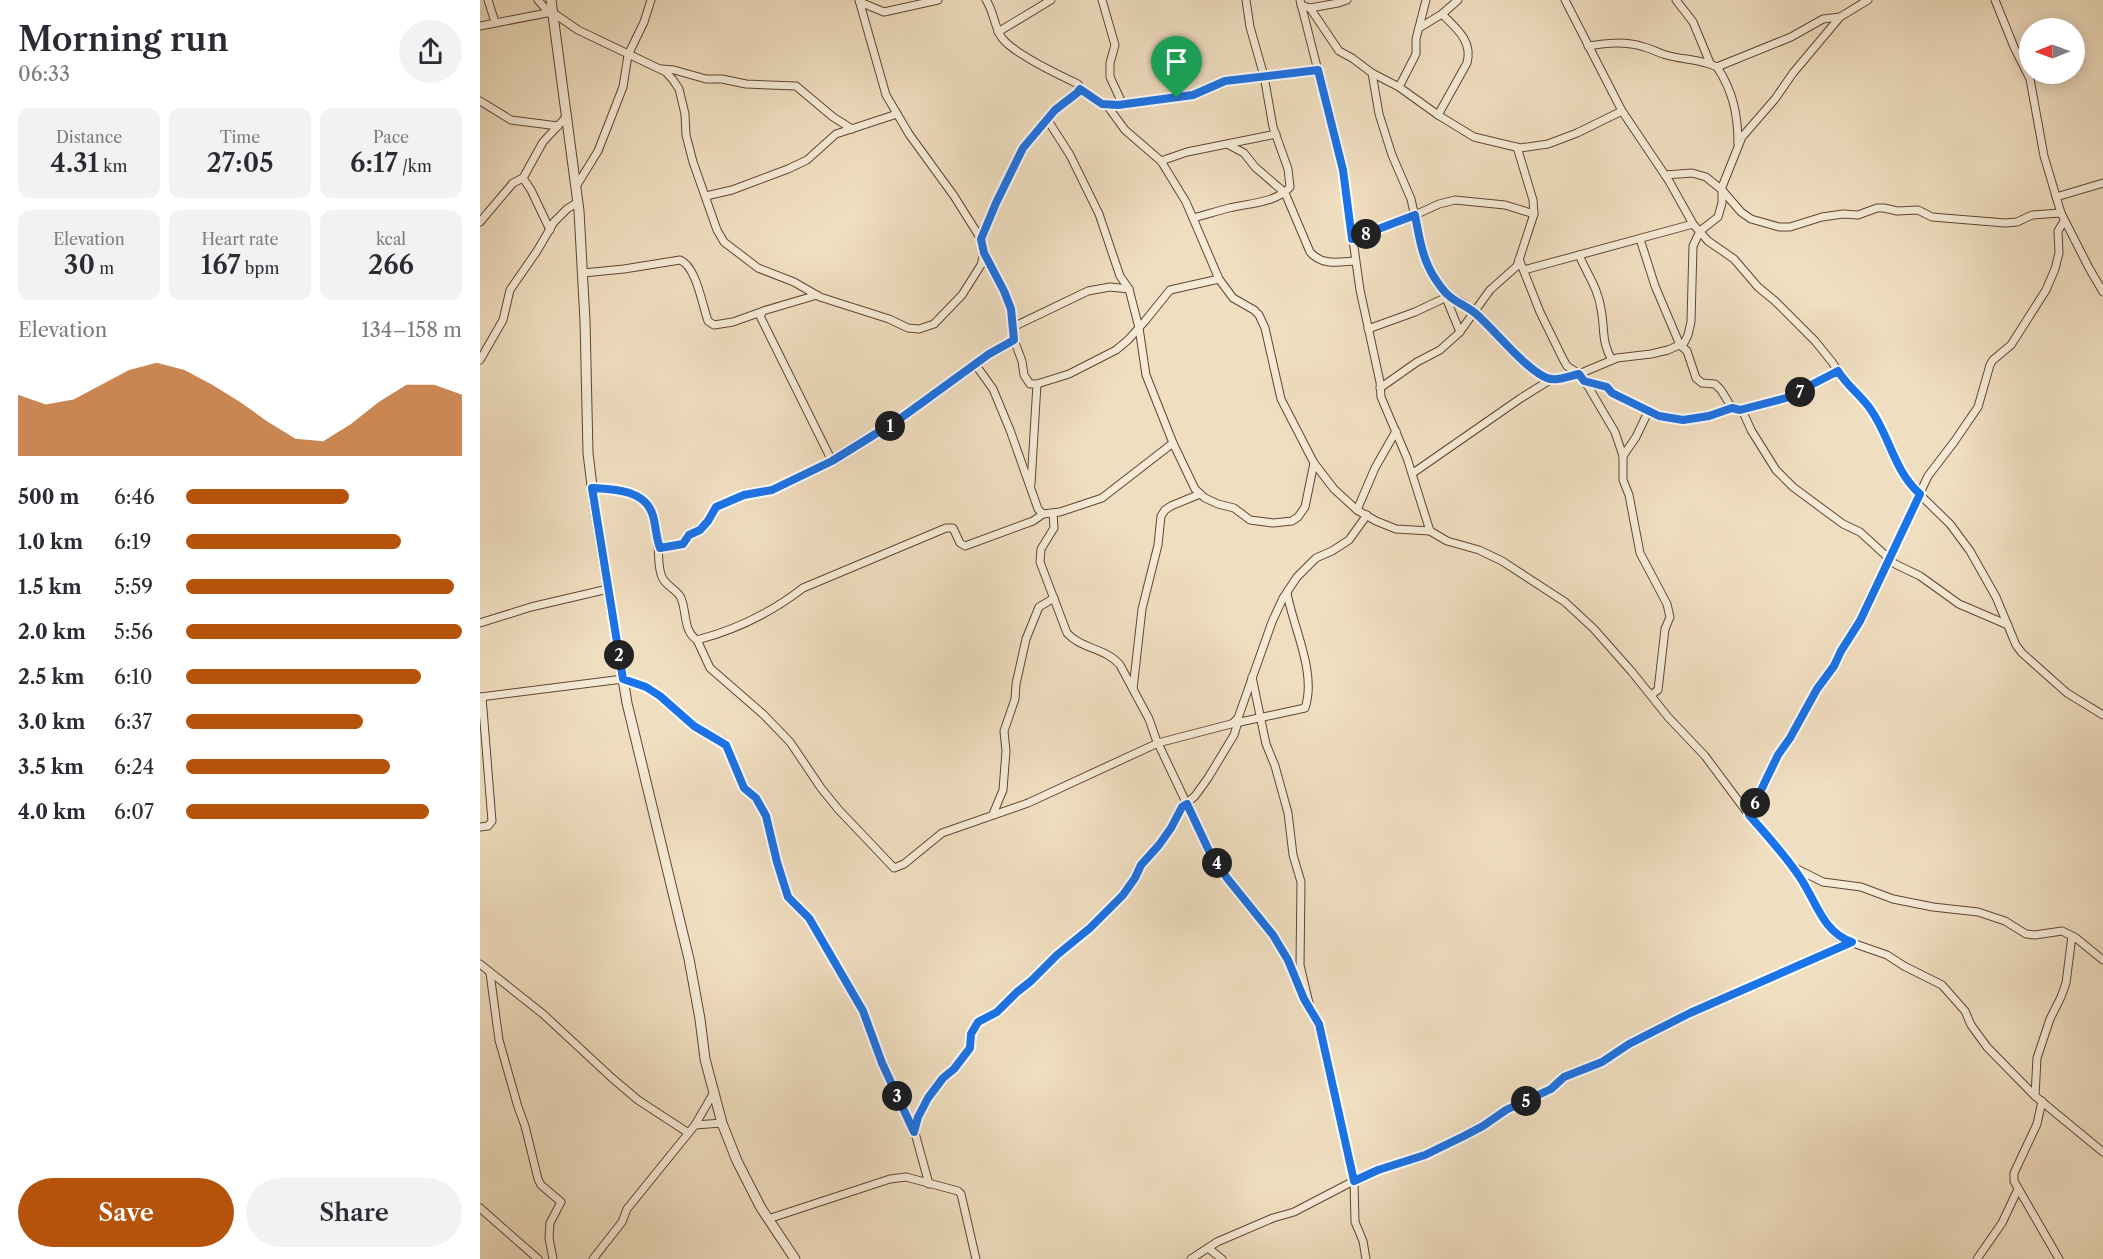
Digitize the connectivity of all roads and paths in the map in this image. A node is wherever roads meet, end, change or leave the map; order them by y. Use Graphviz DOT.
graph roads {
  1 [pos="488,0"];
  2 [pos="538,0"];
  3 [pos="551,0"];
  4 [pos="651,0"];
  5 [pos="938,0"];
  6 [pos="986,0"];
  7 [pos="1051,0"];
  8 [pos="1102,0"];
  9 [pos="1246,0"];
  10 [pos="1347,0"];
  11 [pos="1426,0"];
  12 [pos="1458,0"];
  13 [pos="1565,0"];
  14 [pos="1676,0"];
  15 [pos="1868,0"];
  16 [pos="1995,0"];
  17 [pos="859,1"];
  18 [pos="1301,2"];
  19 [pos="1310,8"];
  20 [pos="550,13"];
  21 [pos="1442,14"];
  22 [pos="1840,17"];
  23 [pos="495,22"];
  24 [pos="480,26"];
  25 [pos="1419,28"];
  26 [pos="998,32"];
  27 [pos="1588,46"];
  28 [pos="628,55"];
  29 [pos="1714,65"];
  30 [pos="658,68"];
  31 [pos="1318,70"];
  32 [pos="1372,73"];
  33 [pos="1264,76"];
  34 [pos="1400,87"];
  35 [pos="1080,89"];
  36 [pos="480,100"];
  37 [pos="1106,104"];
  38 [pos="1124,105"];
  39 [pos="1622,111"];
  40 [pos="897,114"];
  41 [pos="1438,115"];
  42 [pos="567,116"];
  43 [pos="1047,119"];
  44 [pos="558,126"];
  45 [pos="852,129"];
  46 [pos="1276,134"];
  47 [pos="1229,145"];
  48 [pos="1738,146"];
  49 [pos="1517,147"];
  50 [pos="1161,161"];
  51 [pos="1665,175"];
  52 [pos="523,178"];
  53 [pos="2103,183"];
  54 [pos="577,185"];
  55 [pos="1722,190"];
  56 [pos="1285,193"];
  57 [pos="706,196"];
  58 [pos="2056,197"];
  59 [pos="578,202"];
  60 [pos="1534,214"];
  61 [pos="1415,215"];
  62 [pos="2063,217"];
  63 [pos="1193,218"];
  64 [pos="480,222"];
  65 [pos="1693,224"];
  66 [pos="550,230"];
  67 [pos="1700,231"];
  68 [pos="981,239"];
  69 [pos="1352,239"];
  70 [pos="1640,239"];
  71 [pos="984,253"];
  72 [pos="1579,255"];
  73 [pos="1519,259"];
  74 [pos="1356,261"];
  75 [pos="1524,270"];
  76 [pos="583,273"];
  77 [pos="1219,279"];
  78 [pos="1129,289"];
  79 [pos="2103,292"];
  80 [pos="817,295"];
  81 [pos="1447,297"];
  82 [pos="761,312"];
  83 [pos="1475,313"];
  84 [pos="1013,327"];
  85 [pos="1139,328"];
  86 [pos="1368,329"];
  87 [pos="1460,332"];
  88 [pos="1014,340"];
  89 [pos="1680,345"];
  90 [pos="480,360"];
  91 [pos="1612,360"];
  92 [pos="975,364"];
  93 [pos="1838,371"];
  94 [pos="1579,374"];
  95 [pos="1550,380"];
  96 [pos="1584,381"];
  97 [pos="1037,384"];
  98 [pos="1380,388"];
  99 [pos="1736,409"];
  100 [pos="1648,412"];
  101 [pos="1396,431"];
  102 [pos="1173,443"];
  103 [pos="1623,456"];
  104 [pos="832,461"];
  105 [pos="1314,463"];
  106 [pos="1413,473"];
  107 [pos="592,488"];
  108 [pos="1030,489"];
  109 [pos="1200,494"];
  110 [pos="1920,494"];
  111 [pos="1357,510"];
  112 [pos="1053,513"];
  113 [pos="1043,514"];
  114 [pos="1366,516"];
  115 [pos="1430,531"];
  116 [pos="658,546"];
  117 [pos="1889,559"];
  118 [pos="608,589"];
  119 [pos="1287,593"];
  120 [pos="1054,598"];
  121 [pos="480,623"];
  122 [pos="2008,625"];
  123 [pos="697,640"];
  124 [pos="1252,677"];
  125 [pos="623,679"];
  126 [pos="1132,689"];
  127 [pos="1651,695"];
  128 [pos="481,697"];
  129 [pos="2103,715"];
  130 [pos="1260,718"];
  131 [pos="1234,723"];
  132 [pos="1158,743"];
  133 [pos="1187,804"];
  134 [pos="993,814"];
  135 [pos="1749,815"];
  136 [pos="480,827"];
  137 [pos="1793,868"];
  138 [pos="1823,882"];
  139 [pos="1807,890"];
  140 [pos="2072,936"];
  141 [pos="1852,942"];
  142 [pos="2093,952"];
  143 [pos="2103,953"];
  144 [pos="2103,960"];
  145 [pos="480,964"];
  146 [pos="490,973"];
  147 [pos="1309,1007"];
  148 [pos="713,1094"];
  149 [pos="2035,1096"];
  150 [pos="2042,1101"];
  151 [pos="722,1124"];
  152 [pos="695,1125"];
  153 [pos="687,1132"];
  154 [pos="914,1132"];
  155 [pos="2103,1152"];
  156 [pos="1354,1181"];
  157 [pos="929,1184"];
  158 [pos="2018,1189"];
  159 [pos="480,1209"];
  160 [pos="768,1219"];
  161 [pos="1208,1248"];
  162 [pos="538,1259"];
  163 [pos="553,1259"];
  164 [pos="592,1259"];
  165 [pos="795,1259"];
  166 [pos="975,1259"];
  167 [pos="1191,1259"];
  168 [pos="1222,1259"];
  169 [pos="1366,1259"];
  170 [pos="1977,1259"];
  171 [pos="2059,1259"];
  1 -- 23 [label="street"];
  2 -- 20 [label="street"];
  3 -- 20 [label="street"];
  4 -- 28 [label="street"];
  5 -- 17 [label="street"];
  6 -- 26 [label="street"];
  7 -- 26 [label="street"];
  8 -- 38 [label="street"];
  9 -- 33 [label="street"];
  10 -- 19 [label="street"];
  11 -- 25 [label="street"];
  12 -- 21 [label="street"];
  13 -- 27 [label="street"];
  14 -- 29 [label="street"];
  15 -- 22 [label="street"];
  16 -- 58 [label="street"];
  17 -- 40 [label="street"];
  18 -- 19 [label="street"];
  18 -- 31 [label="street"];
  19 -- 32 [label="street"];
  20 -- 23 [label="street"];
  20 -- 28 [label="street"];
  20 -- 42 [label="street"];
  21 -- 25 [label="street"];
  21 -- 41 [label="street"];
  22 -- 29 [label="street"];
  22 -- 48 [label="street"];
  23 -- 24 [label="street"];
  25 -- 34 [label="street"];
  26 -- 35 [label="street"];
  27 -- 29 [label="street"];
  27 -- 39 [label="street"];
  28 -- 30 [label="street"];
  28 -- 54 [label="street"];
  29 -- 48 [label="street"];
  30 -- 45 [label="street"];
  30 -- 57 [label="street"];
  31 -- 33 [label="street"];
  31 -- 69 [label="street"];
  32 -- 34 [label="street"];
  32 -- 61 [label="street"];
  33 -- 38 [label="street"];
  33 -- 46 [label="street"];
  34 -- 41 [label="street"];
  35 -- 37 [label="street"];
  35 -- 43 [label="street"];
  36 -- 44 [label="street"];
  37 -- 38 [label="street"];
  37 -- 50 [label="street"];
  39 -- 49 [label="street"];
  39 -- 51 [label="street"];
  40 -- 45 [label="street"];
  40 -- 68 [label="street"];
  41 -- 49 [label="street"];
  42 -- 44 [label="street"];
  42 -- 54 [label="street"];
  43 -- 68 [label="street"];
  43 -- 78 [label="street"];
  44 -- 52 [label="street"];
  45 -- 57 [label="street"];
  46 -- 47 [label="street"];
  46 -- 56 [label="street"];
  47 -- 50 [label="street"];
  47 -- 56 [label="street"];
  48 -- 55 [label="street"];
  49 -- 60 [label="street"];
  50 -- 63 [label="street"];
  51 -- 55 [label="street"];
  51 -- 65 [label="street"];
  52 -- 64 [label="street"];
  52 -- 66 [label="street"];
  53 -- 58 [label="street"];
  54 -- 59 [label="street"];
  55 -- 62 [label="street"];
  55 -- 67 [label="street"];
  56 -- 63 [label="street"];
  56 -- 74 [label="street"];
  57 -- 80 [label="street"];
  58 -- 62 [label="street"];
  59 -- 66 [label="street"];
  59 -- 76 [label="street"];
  60 -- 61 [label="street"];
  60 -- 73 [label="street"];
  61 -- 69 [label="street"];
  61 -- 81 [label="street"];
  62 -- 79 [label="street"];
  62 -- 110 [label="street"];
  63 -- 77 [label="street"];
  65 -- 67 [label="street"];
  65 -- 70 [label="street"];
  66 -- 90 [label="street"];
  67 -- 89 [label="street"];
  67 -- 93 [label="street"];
  68 -- 71 [label="street"];
  69 -- 74 [label="street"];
  70 -- 72 [label="street"];
  70 -- 89 [label="street"];
  71 -- 80 [label="street"];
  71 -- 84 [label="street"];
  72 -- 75 [label="street"];
  72 -- 91 [label="street"];
  73 -- 75 [label="street"];
  73 -- 83 [label="street"];
  74 -- 86 [label="street"];
  75 -- 94 [label="street"];
  76 -- 82 [label="street"];
  76 -- 107 [label="street"];
  77 -- 85 [label="street"];
  77 -- 105 [label="street"];
  78 -- 84 [label="street"];
  78 -- 85 [label="street"];
  80 -- 82 [label="street"];
  81 -- 83 [label="street"];
  81 -- 86 [label="street"];
  81 -- 87 [label="street"];
  82 -- 104 [label="street"];
  83 -- 87 [label="street"];
  83 -- 95 [label="street"];
  84 -- 88 [label="street"];
  85 -- 97 [label="street"];
  85 -- 102 [label="street"];
  86 -- 98 [label="street"];
  87 -- 98 [label="street"];
  88 -- 92 [label="street"];
  88 -- 97 [label="street"];
  89 -- 91 [label="street"];
  89 -- 99 [label="street"];
  91 -- 94 [label="street"];
  92 -- 104 [label="street"];
  92 -- 108 [label="street"];
  93 -- 99 [label="street"];
  93 -- 110 [label="street"];
  94 -- 95 [label="street"];
  94 -- 96 [label="street"];
  95 -- 106 [label="street"];
  96 -- 100 [label="street"];
  96 -- 103 [label="street"];
  97 -- 108 [label="street"];
  98 -- 101 [label="street"];
  99 -- 100 [label="street"];
  99 -- 117 [label="street"];
  100 -- 103 [label="street"];
  101 -- 106 [label="street"];
  101 -- 111 [label="street"];
  102 -- 109 [label="street"];
  102 -- 112 [label="street"];
  103 -- 127 [label="street"];
  104 -- 116 [label="street"];
  105 -- 109 [label="street"];
  105 -- 111 [label="street"];
  106 -- 115 [label="street"];
  107 -- 116 [label="street"];
  107 -- 118 [label="street"];
  108 -- 113 [label="street"];
  109 -- 126 [label="street"];
  110 -- 117 [label="street"];
  110 -- 122 [label="street"];
  111 -- 114 [label="street"];
  112 -- 113 [label="street"];
  112 -- 120 [label="street"];
  113 -- 123 [label="street"];
  114 -- 115 [label="street"];
  114 -- 119 [label="street"];
  115 -- 127 [label="street"];
  116 -- 123 [label="street"];
  117 -- 122 [label="street"];
  117 -- 135 [label="street"];
  118 -- 121 [label="street"];
  118 -- 125 [label="street"];
  119 -- 124 [label="street"];
  119 -- 130 [label="street"];
  120 -- 126 [label="street"];
  120 -- 134 [label="street"];
  122 -- 129 [label="street"];
  123 -- 134 [label="street"];
  124 -- 130 [label="street"];
  124 -- 131 [label="street"];
  125 -- 128 [label="street"];
  125 -- 148 [label="street"];
  125 -- 154 [label="street"];
  126 -- 132 [label="street"];
  127 -- 135 [label="street"];
  128 -- 136 [label="street"];
  130 -- 131 [label="street"];
  130 -- 147 [label="street"];
  131 -- 132 [label="street"];
  131 -- 133 [label="street"];
  132 -- 133 [label="street"];
  132 -- 134 [label="street"];
  133 -- 147 [label="street"];
  133 -- 154 [label="street"];
  135 -- 137 [label="street"];
  137 -- 138 [label="street"];
  137 -- 139 [label="street"];
  138 -- 139 [label="street"];
  138 -- 140 [label="street"];
  139 -- 141 [label="street"];
  140 -- 142 [label="street"];
  140 -- 149 [label="street"];
  141 -- 149 [label="street"];
  141 -- 156 [label="street"];
  142 -- 143 [label="street"];
  142 -- 144 [label="street"];
  145 -- 146 [label="street"];
  146 -- 153 [label="street"];
  146 -- 163 [label="street"];
  147 -- 156 [label="street"];
  148 -- 151 [label="street"];
  148 -- 152 [label="street"];
  149 -- 150 [label="street"];
  150 -- 155 [label="street"];
  150 -- 158 [label="street"];
  151 -- 152 [label="street"];
  151 -- 160 [label="street"];
  152 -- 153 [label="street"];
  153 -- 164 [label="street"];
  154 -- 157 [label="street"];
  156 -- 161 [label="street"];
  156 -- 169 [label="street"];
  157 -- 160 [label="street"];
  157 -- 166 [label="street"];
  158 -- 170 [label="street"];
  158 -- 171 [label="street"];
  159 -- 162 [label="street"];
  160 -- 165 [label="street"];
  161 -- 167 [label="street"];
  161 -- 168 [label="street"];
}
